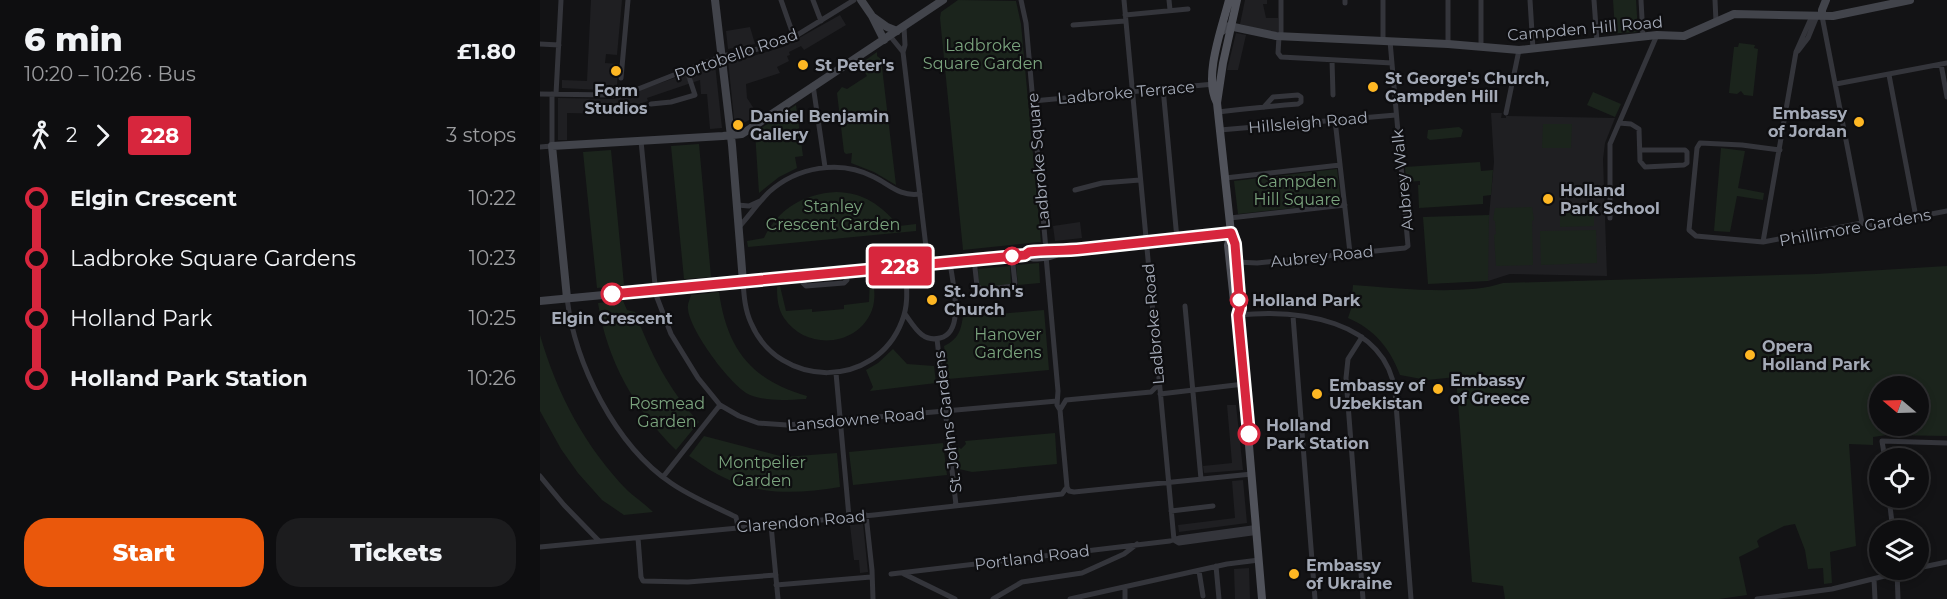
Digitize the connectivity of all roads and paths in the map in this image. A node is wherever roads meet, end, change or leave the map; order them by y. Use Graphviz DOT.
graph roads {
  1 [pos="561,0"];
  2 [pos="628,0"];
  3 [pos="715,0"];
  4 [pos="782,0"];
  5 [pos="813,0"];
  6 [pos="854,0"];
  7 [pos="861,0"];
  8 [pos="944,0"];
  9 [pos="1022,0"];
  10 [pos="1124,0"];
  11 [pos="1169,0"];
  12 [pos="1229,0"];
  13 [pos="1237,0"];
  14 [pos="1281,0"];
  15 [pos="1383,0"];
  16 [pos="1448,0"];
  17 [pos="1480,0"];
  18 [pos="1530,0"];
  19 [pos="1594,0"];
  20 [pos="1641,0"];
  21 [pos="1715,0"];
  22 [pos="1826,0"];
  23 [pos="1910,0"];
  24 [pos="1188,9"];
  25 [pos="1170,10"];
  26 [pos="872,16"];
  27 [pos="1817,16"];
  28 [pos="1125,18"];
  29 [pos="821,21"];
  30 [pos="1716,22"];
  31 [pos="1073,26"];
  32 [pos="1232,27"];
  33 [pos="901,29"];
  34 [pos="1222,31"];
  35 [pos="1658,35"];
  36 [pos="794,36"];
  37 [pos="1280,37"];
  38 [pos="1643,37"];
  39 [pos="887,38"];
  40 [pos="1387,41"];
  41 [pos="1597,42"];
  42 [pos="540,44"];
  43 [pos="1448,44"];
  44 [pos="559,45"];
  45 [pos="1481,47"];
  46 [pos="1533,49"];
  47 [pos="1519,50"];
  48 [pos="903,52"];
  49 [pos="722,56"];
  50 [pos="1332,60"];
  51 [pos="1392,63"];
  52 [pos="1944,64"];
  53 [pos="688,75"];
  54 [pos="1889,75"];
  55 [pos="621,78"];
  56 [pos="1216,84"];
  57 [pos="1836,84"];
  58 [pos="813,85"];
  59 [pos="1163,88"];
  60 [pos="1132,92"];
  61 [pos="540,94"];
  62 [pos="554,94"];
  63 [pos="1333,95"];
  64 [pos="1947,97"];
  65 [pos="1033,101"];
  66 [pos="651,104"];
  67 [pos="1264,107"];
  68 [pos="1217,108"];
  69 [pos="1506,113"];
  70 [pos="1396,115"];
  71 [pos="1335,120"];
  72 [pos="1619,123"];
  73 [pos="1220,130"];
  74 [pos="731,136"];
  75 [pos="641,141"];
  76 [pos="552,146"];
  77 [pos="540,147"];
  78 [pos="1641,150"];
  79 [pos="1780,150"];
  80 [pos="1340,165"];
  81 [pos="825,167"];
  82 [pos="1225,178"];
  83 [pos="1140,180"];
  84 [pos="1075,190"];
  85 [pos="920,194"];
  86 [pos="764,198"];
  87 [pos="737,205"];
  88 [pos="1345,205"];
  89 [pos="1947,211"];
  90 [pos="1916,217"];
  91 [pos="1230,218"];
  92 [pos="1610,218"];
  93 [pos="1862,223"];
  94 [pos="739,227"];
  95 [pos="1231,233"];
  96 [pos="1177,239"];
  97 [pos="1763,242"];
  98 [pos="1146,243"];
  99 [pos="1407,247"];
  100 [pos="1046,253"];
  101 [pos="1350,253"];
  102 [pos="1012,256"];
  103 [pos="974,259"];
  104 [pos="950,262"];
  105 [pos="1236,262"];
  106 [pos="928,264"];
  107 [pos="906,276"];
  108 [pos="743,282"];
  109 [pos="655,290"];
  110 [pos="567,298"];
  111 [pos="540,301"];
  112 [pos="1185,306"];
  113 [pos="905,314"];
  114 [pos="1238,315"];
  115 [pos="1293,316"];
  116 [pos="1362,336"];
  117 [pos="937,339"];
  118 [pos="836,373"];
  119 [pos="1159,384"];
  120 [pos="1244,384"];
  121 [pos="1192,389"];
  122 [pos="1151,392"];
  123 [pos="1160,395"];
  124 [pos="1061,398"];
  125 [pos="720,405"];
  126 [pos="945,411"];
  127 [pos="840,420"];
  128 [pos="1947,443"];
  129 [pos="1883,448"];
  130 [pos="1252,474"];
  131 [pos="540,476"];
  132 [pos="663,477"];
  133 [pos="1201,479"];
  134 [pos="1169,482"];
  135 [pos="1067,487"];
  136 [pos="957,505"];
  137 [pos="1214,506"];
  138 [pos="1171,511"];
  139 [pos="866,515"];
  140 [pos="849,517"];
  141 [pos="771,525"];
  142 [pos="738,527"];
  143 [pos="1257,530"];
  144 [pos="638,538"];
  145 [pos="540,540"];
  146 [pos="1174,540"];
  147 [pos="599,541"];
  148 [pos="1137,544"];
  149 [pos="547,546"];
  150 [pos="540,547"];
  151 [pos="1259,560"];
  152 [pos="1947,562"];
  153 [pos="1216,566"];
  154 [pos="1929,566"];
  155 [pos="1199,571"];
  156 [pos="902,573"];
  157 [pos="776,574"];
  158 [pos="891,574"];
  159 [pos="871,577"];
  160 [pos="1870,580"];
  161 [pos="1874,580"];
  162 [pos="1897,580"];
  163 [pos="777,585"];
  164 [pos="1125,587"];
  165 [pos="1203,596"];
  166 [pos="1797,596"];
  167 [pos="778,599"];
  168 [pos="873,599"];
  169 [pos="955,599"];
  170 [pos="993,599"];
  171 [pos="1071,599"];
  172 [pos="1125,599"];
  173 [pos="1219,599"];
  174 [pos="1262,599"];
  175 [pos="1315,599"];
  176 [pos="1363,599"];
  177 [pos="1411,599"];
  178 [pos="1757,599"];
  179 [pos="1875,599"];
  180 [pos="1898,599"];
  1 -- 44 [label="street"];
  2 -- 55 [label="street"];
  3 -- 49 [label="main road"];
  4 -- 36 [label="street"];
  5 -- 29 [label="street"];
  6 -- 29 [label="street, Portobello Road"];
  7 -- 26 [label="main road"];
  8 -- 33 [label="main road"];
  9 -- 65 [label="street, Ladbroke Square"];
  10 -- 28 [label="street, Ladbroke Road"];
  11 -- 25 [label="street"];
  12 -- 34 [label="main road"];
  13 -- 32 [label="main road"];
  14 -- 37 [label="street"];
  15 -- 40 [label="street, Aubrey Walk"];
  16 -- 43 [label="street"];
  17 -- 45 [label="street"];
  18 -- 46 [label="street"];
  19 -- 41 [label="street"];
  20 -- 38 [label="street"];
  21 -- 30 [label="street"];
  22 -- 27 [label="main road"];
  23 -- 27 [label="main road, Campden Hill Road"];
  24 -- 25 [label="street"];
  25 -- 28 [label="street"];
  26 -- 33 [label="main road"];
  26 -- 39 [label="main road"];
  27 -- 30 [label="main road, Campden Hill Road"];
  27 -- 57 [label="street"];
  27 -- 79 [label="street"];
  28 -- 31 [label="street"];
  28 -- 60 [label="street, Ladbroke Road"];
  29 -- 36 [label="street, Portobello Road"];
  30 -- 35 [label="main road, Campden Hill Road"];
  32 -- 34 [label="main road"];
  32 -- 37 [label="main road, Campden Hill Road"];
  32 -- 56 [label="main road"];
  33 -- 39 [label="main road"];
  33 -- 48 [label="street"];
  34 -- 56 [label="main road"];
  35 -- 38 [label="main road, Campden Hill Road"];
  35 -- 72 [label="street"];
  36 -- 49 [label="street, Portobello Road"];
  37 -- 40 [label="main road, Campden Hill Road"];
  37 -- 50 [label="street"];
  38 -- 41 [label="main road, Campden Hill Road"];
  39 -- 48 [label="street"];
  39 -- 58 [label="main road"];
  40 -- 43 [label="main road, Campden Hill Road"];
  40 -- 51 [label="street, Aubrey Walk"];
  41 -- 46 [label="main road, Campden Hill Road"];
  42 -- 44 [label="street"];
  43 -- 45 [label="main road, Campden Hill Road"];
  44 -- 62 [label="street"];
  45 -- 47 [label="main road, Campden Hill Road"];
  46 -- 47 [label="main road, Campden Hill Road"];
  47 -- 69 [label="street"];
  48 -- 85 [label="street"];
  49 -- 53 [label="street, Portobello Road"];
  49 -- 74 [label="main road"];
  50 -- 51 [label="street"];
  50 -- 63 [label="street"];
  51 -- 70 [label="street, Aubrey Walk"];
  52 -- 54 [label="street"];
  52 -- 64 [label="street"];
  53 -- 62 [label="street, Portobello Road"];
  53 -- 66 [label="street"];
  54 -- 57 [label="street"];
  54 -- 90 [label="street"];
  56 -- 59 [label="street, Ladbroke Terrace"];
  56 -- 68 [label="main road"];
  57 -- 93 [label="street"];
  58 -- 74 [label="main road"];
  58 -- 81 [label="street"];
  59 -- 60 [label="street, Ladbroke Terrace"];
  59 -- 96 [label="street"];
  60 -- 65 [label="street, Ladbroke Terrace"];
  60 -- 83 [label="street, Ladbroke Road"];
  61 -- 62 [label="street, Portobello Road"];
  62 -- 76 [label="street"];
  65 -- 100 [label="street, Ladbroke Square"];
  67 -- 67 [label="street"];
  67 -- 68 [label="street"];
  68 -- 73 [label="main road"];
  70 -- 71 [label="street, Hillsleigh Road"];
  70 -- 99 [label="street, Aubrey Walk"];
  71 -- 73 [label="street, Hillsleigh Road"];
  71 -- 80 [label="street"];
  72 -- 78 [label="street"];
  72 -- 92 [label="street"];
  73 -- 82 [label="main road"];
  74 -- 75 [label="main road"];
  74 -- 87 [label="main road"];
  75 -- 76 [label="main road"];
  75 -- 109 [label="street, Lansdowne Road"];
  76 -- 77 [label="street"];
  76 -- 110 [label="main road"];
  78 -- 78 [label="street"];
  79 -- 97 [label="street"];
  79 -- 97 [label="street, Phillimore Gardens"];
  80 -- 82 [label="street"];
  80 -- 88 [label="street"];
  81 -- 85 [label="street"];
  81 -- 86 [label="street"];
  82 -- 91 [label="main road"];
  83 -- 84 [label="street"];
  83 -- 98 [label="street, Ladbroke Road"];
  85 -- 106 [label="street"];
  86 -- 87 [label="street"];
  86 -- 94 [label="street"];
  87 -- 94 [label="main road"];
  88 -- 91 [label="street"];
  88 -- 101 [label="street"];
  89 -- 90 [label="street, Phillimore Gardens"];
  90 -- 93 [label="street, Phillimore Gardens"];
  91 -- 95 [label="main road"];
  93 -- 97 [label="street, Phillimore Gardens"];
  94 -- 108 [label="main road"];
  95 -- 96 [label="main road"];
  95 -- 105 [label="main road"];
  95 -- 114 [label="main road"];
  96 -- 98 [label="main road"];
  98 -- 100 [label="main road"];
  98 -- 119 [label="street, Ladbroke Road"];
  99 -- 101 [label="street, Aubrey Road"];
  100 -- 102 [label="main road"];
  100 -- 124 [label="street, Ladbroke Square"];
  101 -- 105 [label="street, Aubrey Road"];
  102 -- 103 [label="main road"];
  102 -- 103 [label="street"];
  103 -- 104 [label="main road"];
  104 -- 106 [label="main road"];
  104 -- 117 [label="street, St. Johns Gardens"];
  105 -- 114 [label="main road"];
  106 -- 108 [label="main road"];
  107 -- 113 [label="street"];
  108 -- 109 [label="main road"];
  108 -- 118 [label="street"];
  109 -- 110 [label="main road"];
  109 -- 125 [label="street, Lansdowne Road"];
  110 -- 111 [label="main road"];
  110 -- 132 [label="street"];
  112 -- 121 [label="street"];
  113 -- 117 [label="street, St. Johns Gardens"];
  113 -- 118 [label="street"];
  114 -- 115 [label="street"];
  114 -- 120 [label="main road"];
  115 -- 116 [label="street"];
  115 -- 175 [label="street"];
  116 -- 176 [label="street"];
  116 -- 177 [label="street"];
  117 -- 126 [label="street, St. Johns Gardens"];
  118 -- 127 [label="street"];
  119 -- 122 [label="street"];
  119 -- 123 [label="street, Ladbroke Road"];
  120 -- 121 [label="street"];
  120 -- 130 [label="main road"];
  121 -- 123 [label="street"];
  121 -- 133 [label="street"];
  122 -- 123 [label="street"];
  122 -- 124 [label="street, Lansdowne Road"];
  123 -- 134 [label="street, Ladbroke Road"];
  124 -- 126 [label="street, Lansdowne Road"];
  124 -- 135 [label="street"];
  125 -- 127 [label="street, Lansdowne Road"];
  125 -- 132 [label="street"];
  126 -- 127 [label="street, Lansdowne Road"];
  126 -- 136 [label="street, St. Johns Gardens"];
  127 -- 140 [label="street"];
  128 -- 129 [label="street"];
  130 -- 133 [label="street"];
  130 -- 143 [label="main road"];
  131 -- 147 [label="street"];
  132 -- 142 [label="street"];
  133 -- 134 [label="street"];
  134 -- 135 [label="street"];
  134 -- 138 [label="street, Ladbroke Road"];
  135 -- 136 [label="street, Clarendon Road"];
  136 -- 139 [label="street, Clarendon Road"];
  137 -- 138 [label="street"];
  138 -- 146 [label="street, Ladbroke Road"];
  139 -- 140 [label="street, Clarendon Road"];
  139 -- 159 [label="street"];
  140 -- 141 [label="street, Clarendon Road"];
  141 -- 142 [label="street, Clarendon Road"];
  141 -- 157 [label="street"];
  142 -- 144 [label="street, Clarendon Road"];
  143 -- 146 [label="street, Portland Road"];
  143 -- 151 [label="main road"];
  144 -- 147 [label="street, Clarendon Road"];
  144 -- 157 [label="street"];
  145 -- 149 [label="street"];
  146 -- 148 [label="street, Portland Road"];
  147 -- 149 [label="street, Clarendon Road"];
  148 -- 156 [label="street, Portland Road"];
  148 -- 170 [label="street"];
  149 -- 150 [label="street, Clarendon Road"];
  151 -- 153 [label="street"];
  151 -- 174 [label="main road"];
  152 -- 154 [label="street"];
  153 -- 155 [label="street"];
  153 -- 173 [label="street"];
  155 -- 164 [label="street"];
  155 -- 165 [label="street"];
  156 -- 158 [label="street, Portland Road"];
  156 -- 169 [label="street"];
  157 -- 163 [label="street"];
  159 -- 163 [label="street"];
  159 -- 168 [label="street"];
  160 -- 166 [label="street"];
  161 -- 179 [label="street"];
  162 -- 180 [label="street"];
  163 -- 167 [label="street"];
  164 -- 171 [label="street"];
  164 -- 172 [label="street"];
  166 -- 178 [label="street"];
}
